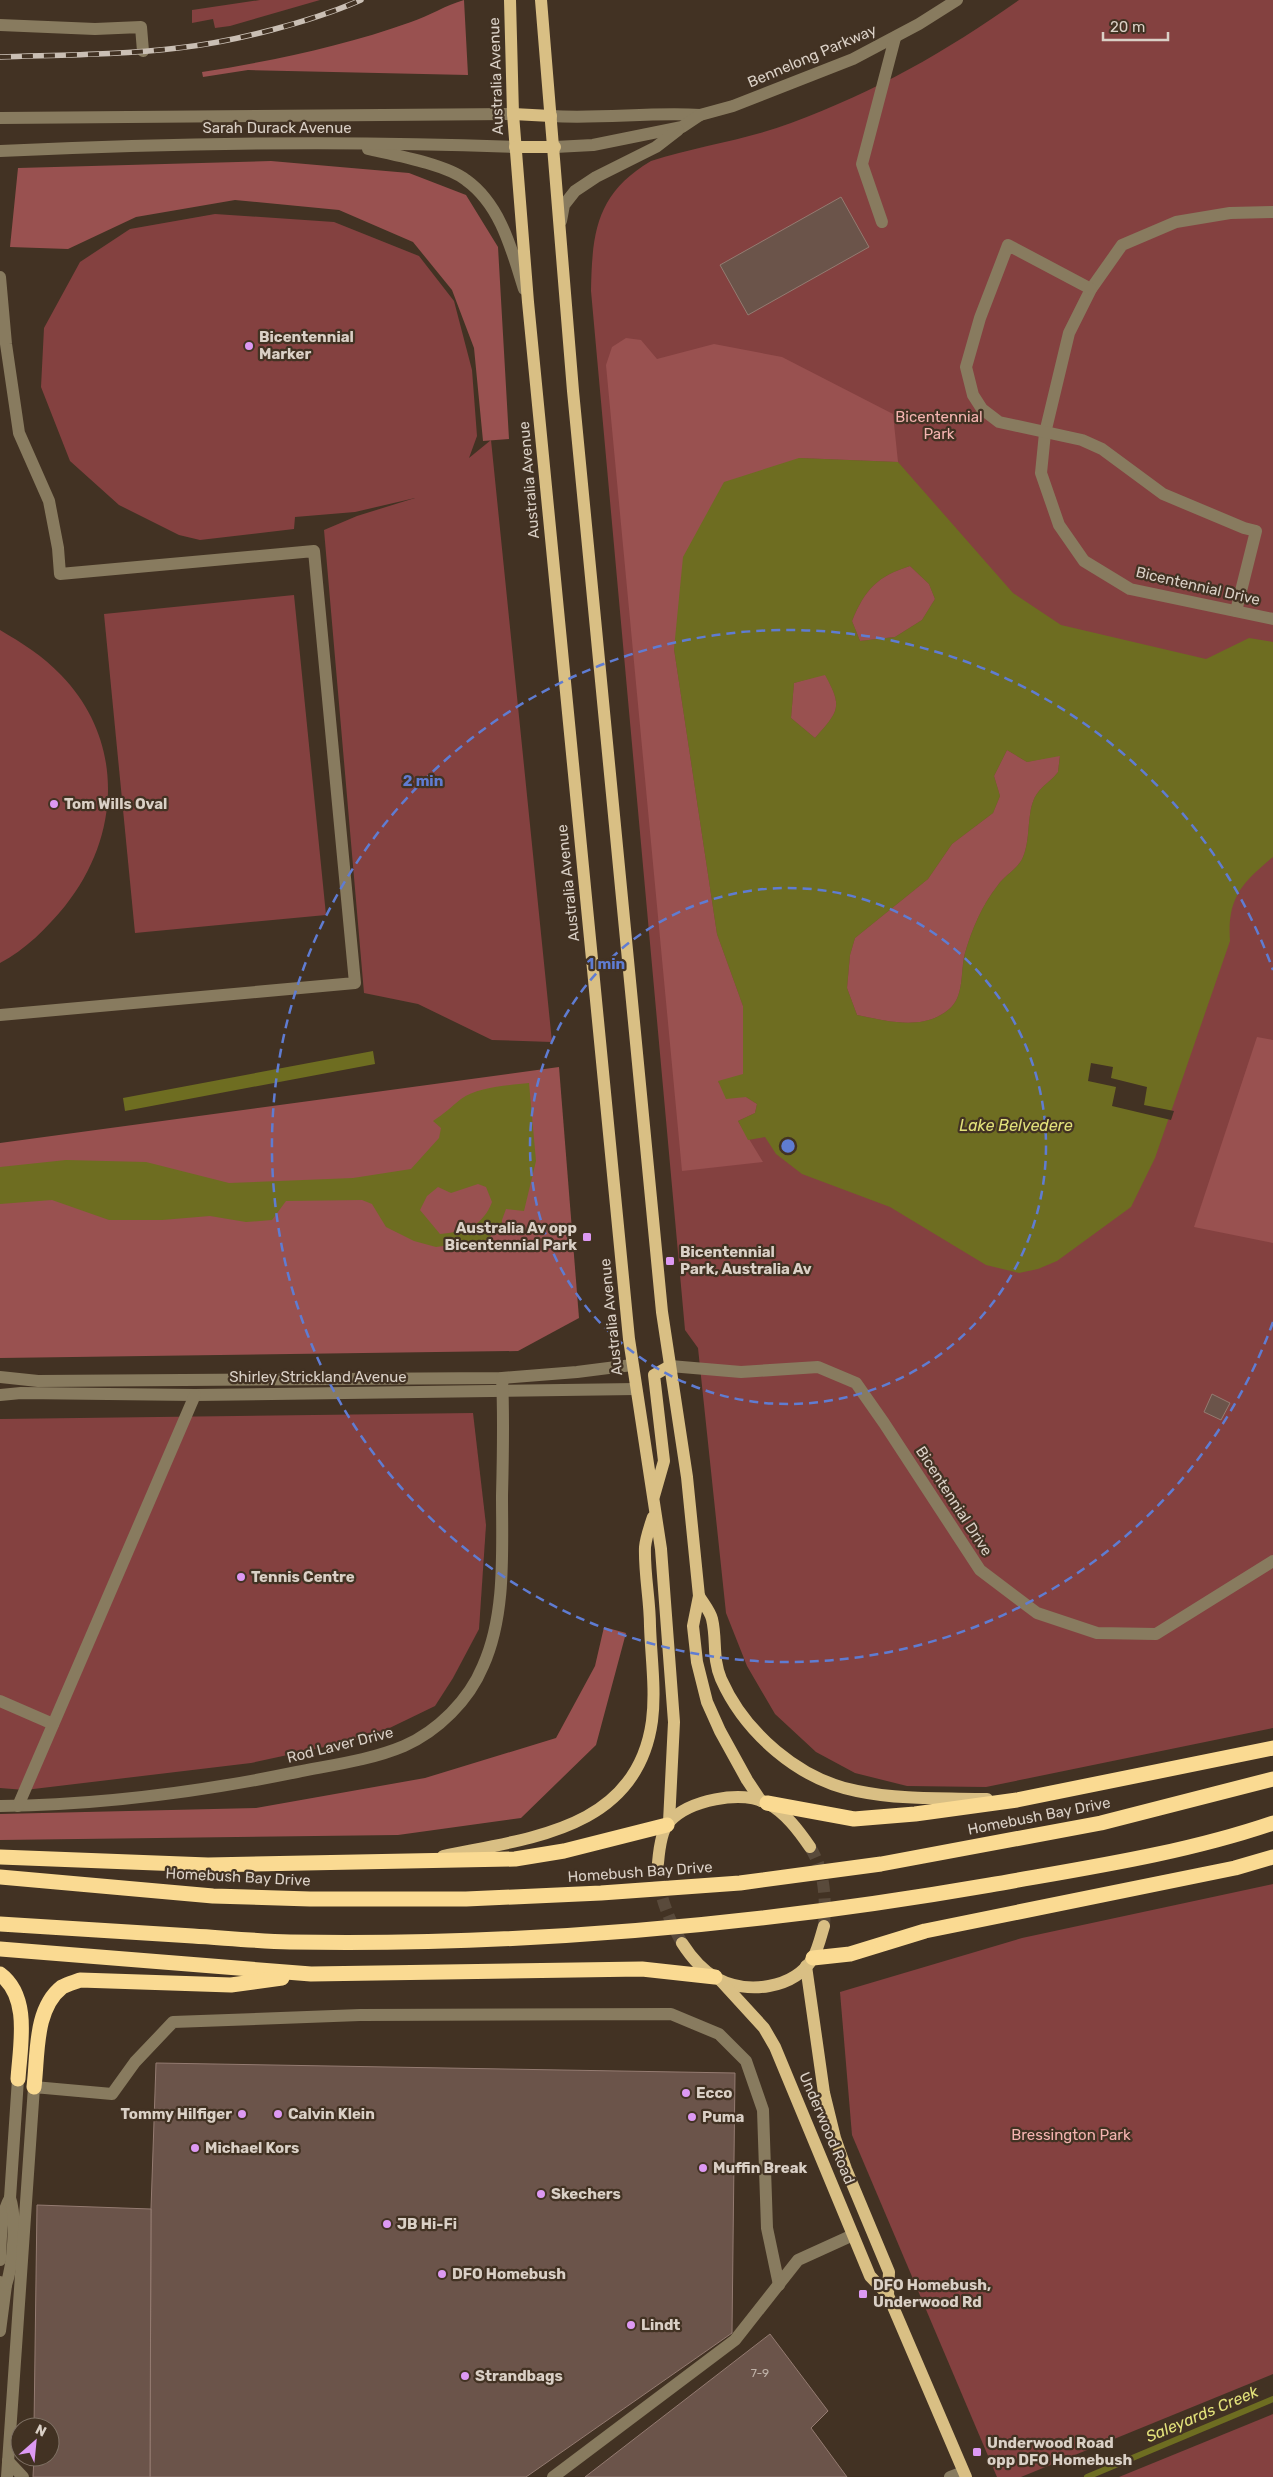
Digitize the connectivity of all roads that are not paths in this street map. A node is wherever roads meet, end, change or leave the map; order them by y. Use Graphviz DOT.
graph roads {
  1 [pos="510,0"];
  2 [pos="541,0"];
  3 [pos="957,0"];
  4 [pos="0,26"];
  5 [pos="895,38"];
  6 [pos="143,51"];
  7 [pos="513,114"];
  8 [pos="551,116"];
  9 [pos="700,116"];
  10 [pos="0,118"];
  11 [pos="682,128"];
  12 [pos="348,144"];
  13 [pos="515,147"];
  14 [pos="555,147"];
  15 [pos="0,151"];
  16 [pos="1273,212"];
  17 [pos="561,220"];
  18 [pos="882,222"];
  19 [pos="0,277"];
  20 [pos="1091,288"];
  21 [pos="528,302"];
  22 [pos="1045,433"];
  23 [pos="1236,611"];
  24 [pos="1273,619"];
  25 [pos="0,1015"];
  26 [pos="632,1365"];
  27 [pos="670,1366"];
  28 [pos="0,1377"];
  29 [pos="502,1378"];
  30 [pos="636,1389"];
  31 [pos="502,1392"];
  32 [pos="195,1394"];
  33 [pos="0,1395"];
  34 [pos="653,1506"];
  35 [pos="1273,1561"];
  36 [pos="699,1596"];
  37 [pos="0,1701"];
  38 [pos="53,1724"];
  39 [pos="1273,1748"];
  40 [pos="1273,1779"];
  41 [pos="1017,1800"];
  42 [pos="764,1802"];
  43 [pos="0,1806"];
  44 [pos="18,1806"];
  45 [pos="668,1823"];
  46 [pos="1273,1823"];
  47 [pos="810,1847"];
  48 [pos="0,1857"];
  49 [pos="1273,1857"];
  50 [pos="415,1862"];
  51 [pos="658,1863"];
  52 [pos="0,1877"];
  53 [pos="0,1924"];
  54 [pos="824,1926"];
  55 [pos="682,1943"];
  56 [pos="0,1948"];
  57 [pos="810,1962"];
  58 [pos="0,1974"];
  59 [pos="311,1974"];
  60 [pos="718,1979"];
  61 [pos="18,2079"];
  62 [pos="34,2087"];
  63 [pos="10,2198"];
  64 [pos="853,2235"];
  65 [pos="0,2260"];
  66 [pos="3,2284"];
  67 [pos="779,2284"];
  68 [pos="888,2295"];
  69 [pos="0,2331"];
  70 [pos="8,2461"];
  71 [pos="964,2474"];
  72 [pos="7,2477"];
  73 [pos="14,2477"];
  74 [pos="23,2477"];
  75 [pos="553,2477"];
  76 [pos="950,2477"];
  1 -- 7 [label="main road, Australia Avenue"];
  2 -- 8 [label="main road"];
  3 -- 5 [label="street, Bennelong Parkway"];
  4 -- 6 [label="street"];
  5 -- 9 [label="street, Bennelong Parkway"];
  5 -- 18 [label="street"];
  7 -- 8 [label="main road, Sarah Durack Avenue"];
  7 -- 10 [label="street, Sarah Durack Avenue"];
  7 -- 13 [label="main road, Australia Avenue"];
  8 -- 9 [label="street, Bennelong Parkway"];
  8 -- 14 [label="main road"];
  9 -- 11 [label="street, Bennelong Parkway"];
  11 -- 14 [label="street, Bennelong Parkway"];
  11 -- 17 [label="street"];
  12 -- 13 [label="street, Sarah Durack Avenue"];
  12 -- 15 [label="street, Sarah Durack Avenue"];
  12 -- 21 [label="street"];
  13 -- 14 [label="main road, Sarah Durack Avenue"];
  13 -- 21 [label="main road, Australia Avenue"];
  14 -- 17 [label="main road"];
  16 -- 20 [label="street, Bicentennial Drive"];
  17 -- 27 [label="main road"];
  19 -- 25 [label="street"];
  20 -- 22 [label="street, Bicentennial Drive"];
  20 -- 22 [label="street"];
  21 -- 26 [label="main road, Australia Avenue"];
  22 -- 23 [label="street, Bicentennial Drive"];
  22 -- 23 [label="street"];
  23 -- 24 [label="street, Bicentennial Drive"];
  26 -- 29 [label="street, Shirley Strickland Avenue"];
  26 -- 30 [label="main road, Australia Avenue"];
  27 -- 34 [label="main road"];
  27 -- 35 [label="street, Bicentennial Drive"];
  27 -- 36 [label="main road"];
  28 -- 29 [label="street, Shirley Strickland Avenue"];
  29 -- 31 [label="street, Rod Laver Drive"];
  30 -- 31 [label="street, Shirley Strickland Avenue"];
  30 -- 34 [label="main road, Australia Avenue"];
  31 -- 32 [label="street, Shirley Strickland Avenue"];
  31 -- 44 [label="street, Rod Laver Drive"];
  32 -- 33 [label="street, Shirley Strickland Avenue"];
  32 -- 38 [label="street"];
  34 -- 45 [label="main road, Australia Avenue"];
  34 -- 50 [label="main road"];
  36 -- 41 [label="main road"];
  36 -- 42 [label="main road"];
  37 -- 38 [label="street"];
  38 -- 44 [label="street"];
  39 -- 41 [label="highway"];
  40 -- 52 [label="highway, Homebush Bay Drive"];
  41 -- 42 [label="highway"];
  42 -- 45 [label="main road"];
  42 -- 47 [label="main road"];
  43 -- 44 [label="street, Rod Laver Drive"];
  45 -- 50 [label="highway"];
  45 -- 51 [label="main road, Australia Avenue"];
  46 -- 53 [label="highway"];
  48 -- 50 [label="highway"];
  49 -- 57 [label="highway"];
  54 -- 57 [label="main road"];
  55 -- 60 [label="main road, Underwood Road"];
  56 -- 59 [label="highway"];
  57 -- 60 [label="main road"];
  57 -- 68 [label="main road, Underwood Road"];
  58 -- 61 [label="highway"];
  59 -- 60 [label="highway"];
  59 -- 62 [label="highway"];
  60 -- 64 [label="main road, Underwood Road"];
  61 -- 63 [label="street"];
  62 -- 67 [label="street"];
  62 -- 70 [label="street"];
  63 -- 65 [label="street"];
  63 -- 66 [label="street"];
  64 -- 67 [label="street"];
  64 -- 68 [label="main road, Underwood Road"];
  66 -- 69 [label="street"];
  67 -- 75 [label="street"];
  68 -- 71 [label="main road, Underwood Road"];
  70 -- 72 [label="street"];
  70 -- 73 [label="street"];
  70 -- 74 [label="street"];
  71 -- 76 [label="street"];
}
